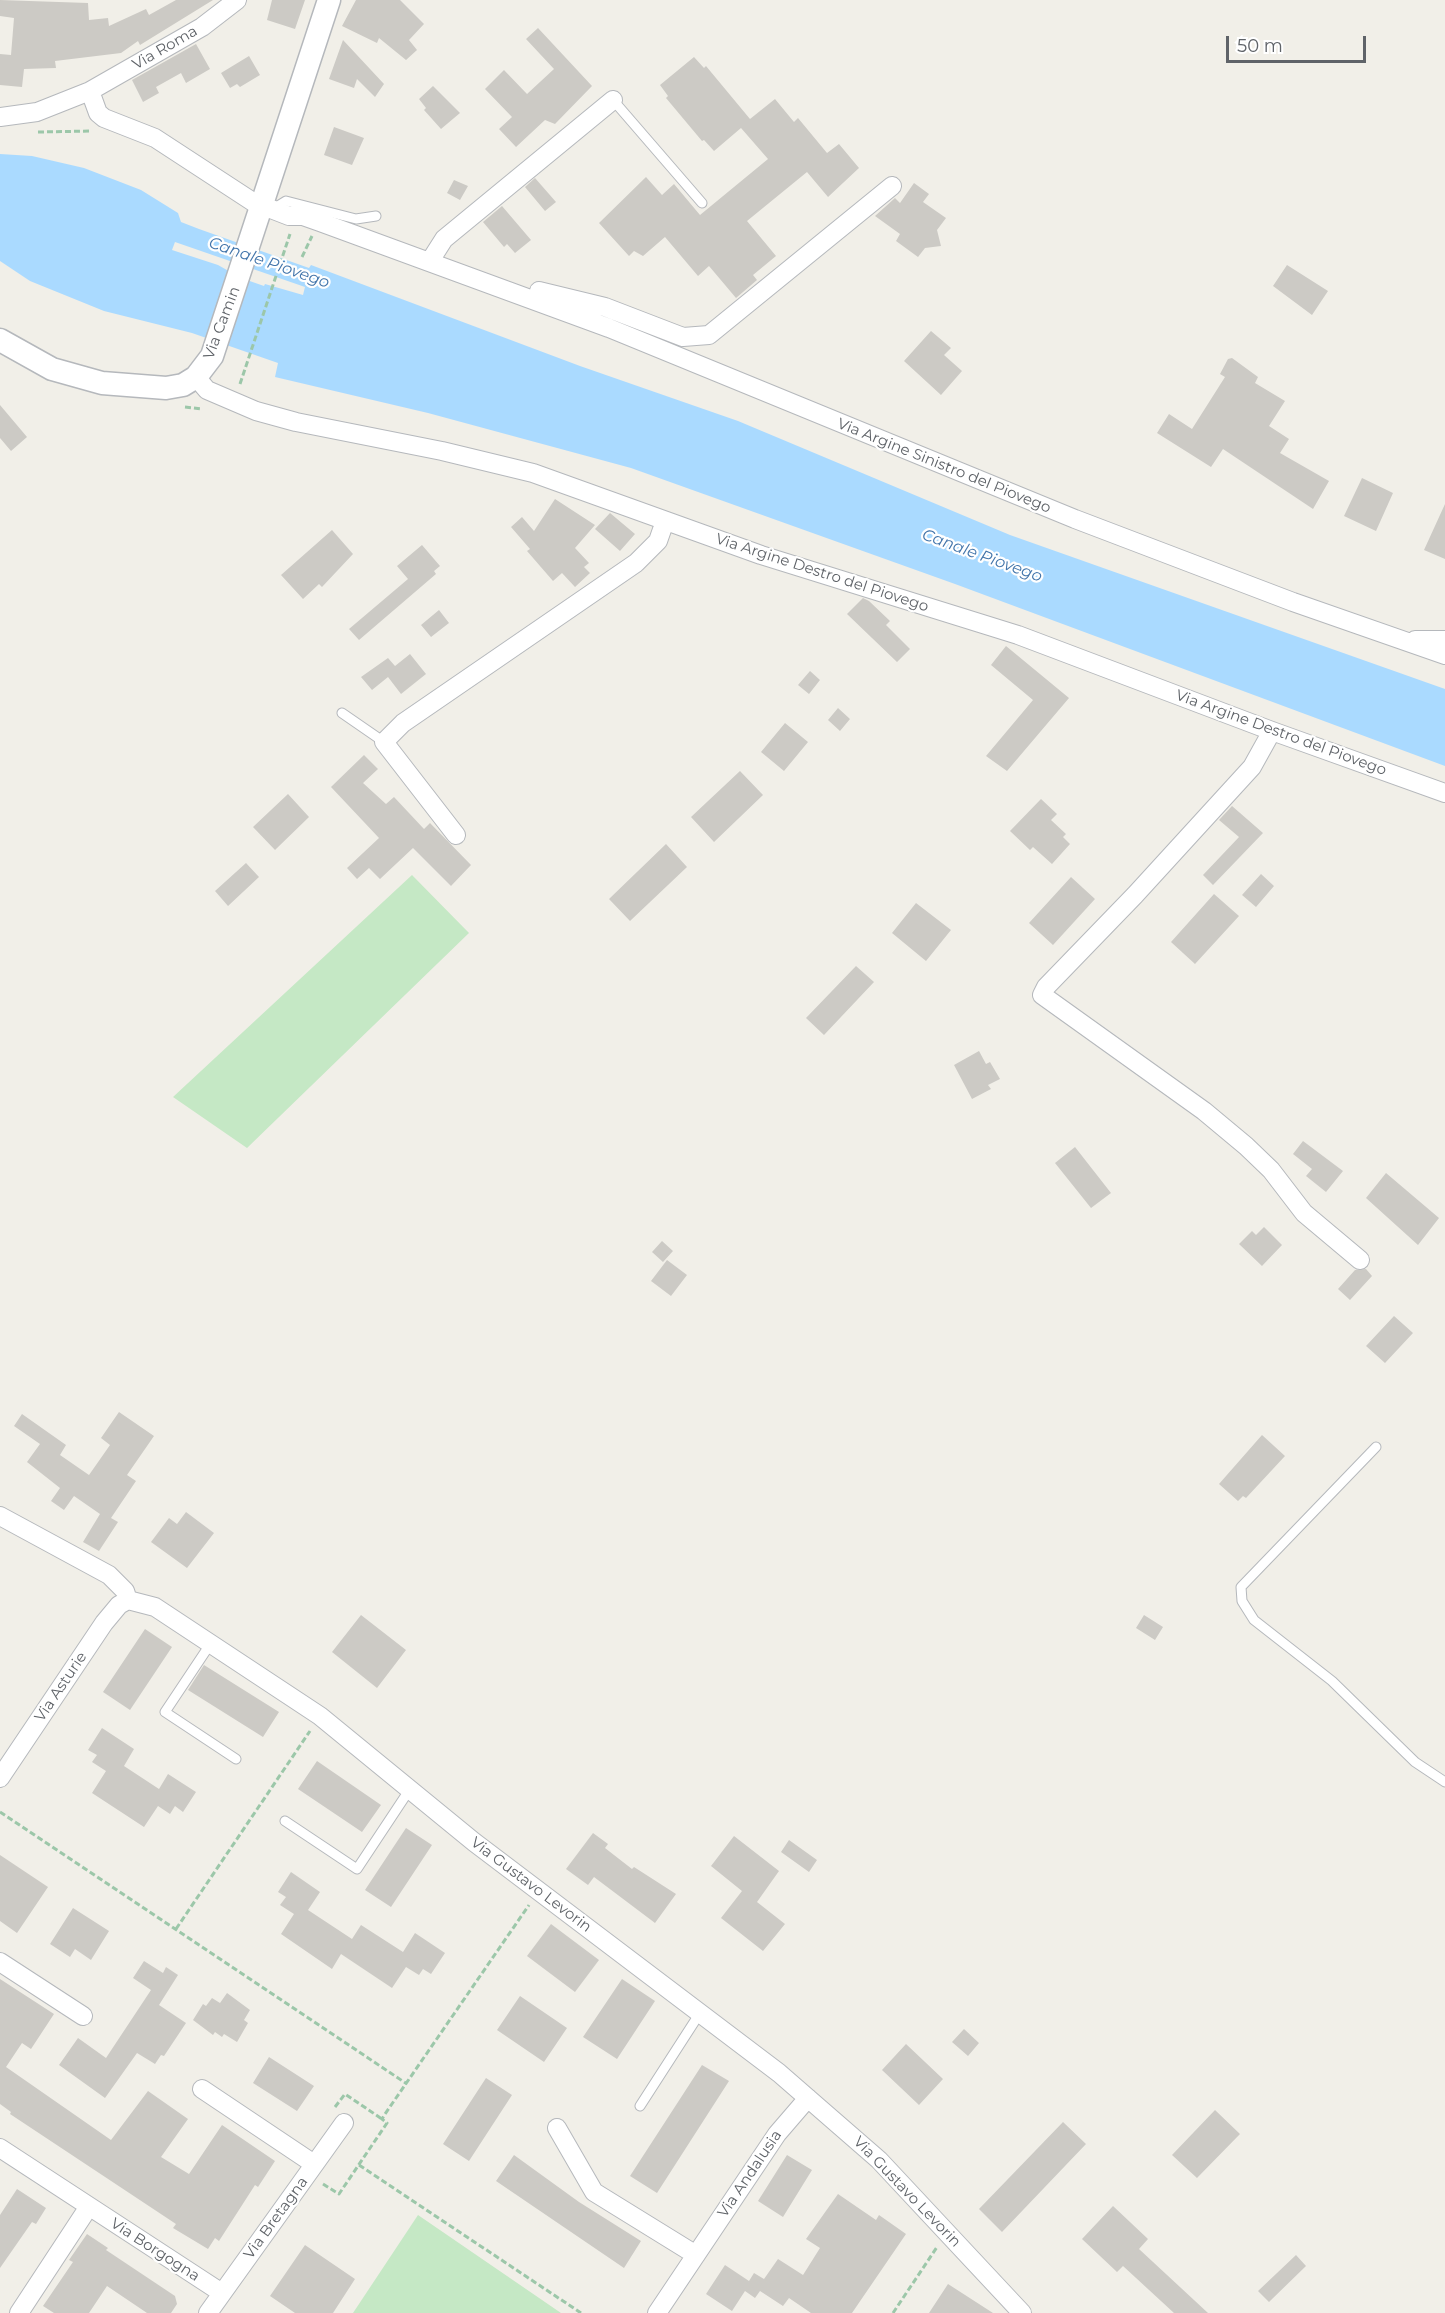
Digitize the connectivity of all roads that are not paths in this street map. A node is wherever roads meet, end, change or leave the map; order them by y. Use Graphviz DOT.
graph roads {
  1 [pos="237,0"];
  2 [pos="329,0"];
  3 [pos="90,91"];
  4 [pos="613,100"];
  5 [pos="0,117"];
  6 [pos="892,186"];
  7 [pos="702,203"];
  8 [pos="267,208"];
  9 [pos="376,216"];
  10 [pos="430,261"];
  11 [pos="490,283"];
  12 [pos="0,340"];
  13 [pos="196,377"];
  14 [pos="666,521"];
  15 [pos="1401,640"];
  16 [pos="1445,640"];
  17 [pos="1445,655"];
  18 [pos="342,713"];
  19 [pos="1272,731"];
  20 [pos="384,742"];
  21 [pos="1445,793"];
  22 [pos="456,835"];
  23 [pos="1360,1260"];
  24 [pos="1376,1447"];
  25 [pos="0,1516"];
  26 [pos="128,1600"];
  27 [pos="211,1642"];
  28 [pos="236,1760"];
  29 [pos="0,1778"];
  30 [pos="1445,1782"];
  31 [pos="410,1789"];
  32 [pos="285,1821"];
  33 [pos="0,1962"];
  34 [pos="700,2013"];
  35 [pos="83,2016"];
  36 [pos="202,2089"];
  37 [pos="808,2098"];
  38 [pos="640,2106"];
  39 [pos="338,2117"];
  40 [pos="557,2128"];
  41 [pos="0,2148"];
  42 [pos="311,2169"];
  43 [pos="88,2208"];
  44 [pos="696,2255"];
  45 [pos="222,2293"];
  46 [pos="18,2313"];
  47 [pos="208,2313"];
  48 [pos="657,2313"];
  49 [pos="1022,2313"];
  1 -- 3 [label="street, Via Roma"];
  2 -- 8 [label="street, Via Camin"];
  3 -- 5 [label="street"];
  3 -- 8 [label="street, Via Argine Sinistro del Piovego"];
  4 -- 7 [label="lane"];
  4 -- 10 [label="street"];
  6 -- 11 [label="street, Via Argine Sinistro del Piovego"];
  8 -- 9 [label="lane"];
  8 -- 10 [label="street, Via Argine Sinistro del Piovego"];
  8 -- 13 [label="street, Via Camin"];
  10 -- 11 [label="street, Via Argine Sinistro del Piovego"];
  11 -- 15 [label="street, Via Argine Sinistro del Piovego"];
  12 -- 13 [label="street, Via Camin"];
  13 -- 14 [label="street, Via Argine Destro del Piovego"];
  14 -- 19 [label="street, Via Argine Destro del Piovego"];
  14 -- 20 [label="street"];
  15 -- 16 [label="street, Via Argine Sinistro del Piovego"];
  15 -- 17 [label="street, Via Argine Sinistro del Piovego"];
  18 -- 20 [label="lane"];
  19 -- 21 [label="street, Via Argine Destro del Piovego"];
  19 -- 23 [label="street"];
  20 -- 22 [label="street"];
  24 -- 30 [label="lane"];
  25 -- 26 [label="street"];
  26 -- 27 [label="street, Via Gustavo Levorin"];
  26 -- 29 [label="street, Via Asturie"];
  27 -- 28 [label="lane"];
  27 -- 31 [label="street, Via Gustavo Levorin"];
  31 -- 32 [label="lane"];
  31 -- 34 [label="street, Via Gustavo Levorin"];
  33 -- 35 [label="street"];
  34 -- 37 [label="street, Via Gustavo Levorin"];
  34 -- 38 [label="lane"];
  36 -- 42 [label="street"];
  37 -- 44 [label="street, Via Andalusia"];
  37 -- 49 [label="street, Via Gustavo Levorin"];
  39 -- 42 [label="street, Via Bretagna"];
  40 -- 44 [label="street"];
  41 -- 43 [label="street, Via Borgogna"];
  42 -- 45 [label="street, Via Bretagna"];
  43 -- 45 [label="street, Via Borgogna"];
  43 -- 46 [label="street"];
  44 -- 48 [label="street, Via Andalusia"];
  45 -- 47 [label="street, Via Bretagna"];
}
